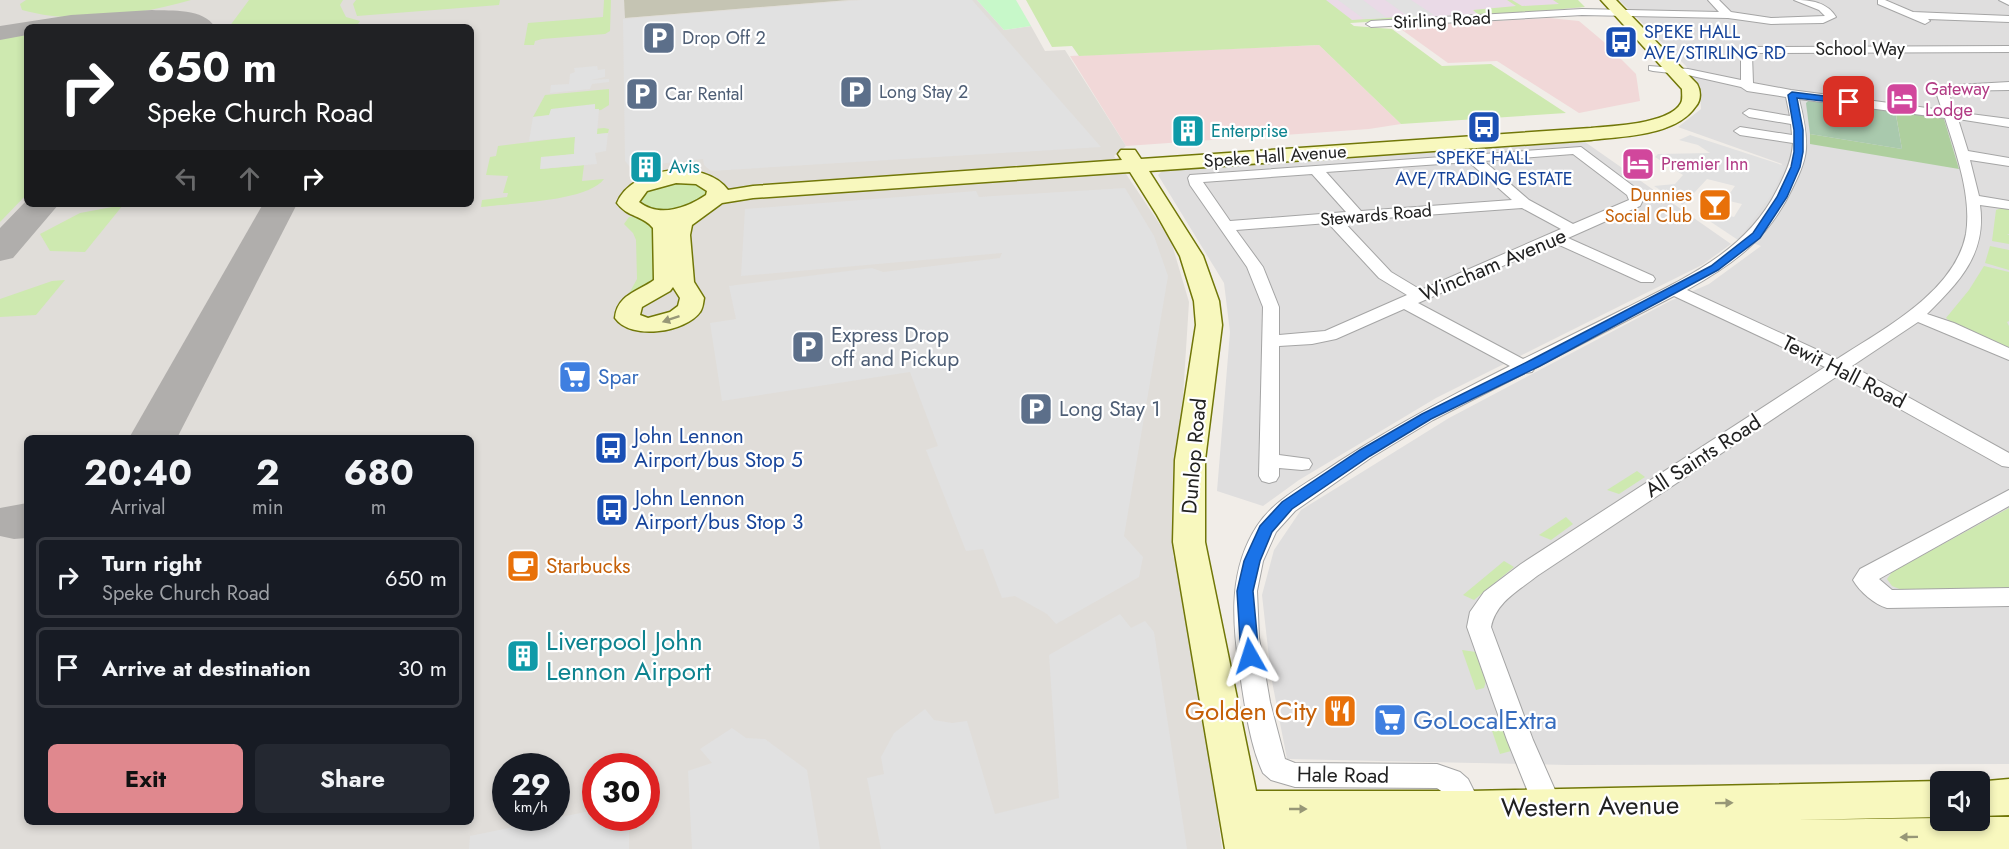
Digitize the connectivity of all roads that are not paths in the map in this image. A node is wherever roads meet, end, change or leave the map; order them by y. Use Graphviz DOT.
graph roads {
  1 [pos="1713,0"];
  2 [pos="1799,0"];
  3 [pos="2004,0"];
  4 [pos="1881,2"];
  5 [pos="2009,2"];
  6 [pos="1606,7"];
  7 [pos="1883,13"];
  8 [pos="1910,14"];
  9 [pos="1728,15"];
  10 [pos="2009,19"];
  11 [pos="1371,24"];
  12 [pos="1947,27"];
  13 [pos="2009,49"];
  14 [pos="1653,68"];
  15 [pos="1674,69"];
  16 [pos="2009,86"];
  17 [pos="1748,87"];
  18 [pos="1792,95"];
  19 [pos="1749,113"];
  20 [pos="1950,114"];
  21 [pos="1658,123"];
  22 [pos="2009,123"];
  23 [pos="1564,126"];
  24 [pos="1740,130"];
  25 [pos="1798,131"];
  26 [pos="1961,154"];
  27 [pos="1473,158"];
  28 [pos="1131,160"];
  29 [pos="2009,162"];
  30 [pos="1315,169"];
  31 [pos="833,186"];
  32 [pos="709,197"];
  33 [pos="1972,199"];
  34 [pos="1524,203"];
  35 [pos="2009,205"];
  36 [pos="655,216"];
  37 [pos="1358,217"];
  38 [pos="1333,219"];
  39 [pos="1228,226"];
  40 [pos="1573,230"];
  41 [pos="1556,238"];
  42 [pos="680,257"];
  43 [pos="1647,279"];
  44 [pos="1674,290"];
  45 [pos="1413,299"];
  46 [pos="1916,316"];
  47 [pos="1270,341"];
  48 [pos="2009,356"];
  49 [pos="1839,367"];
  50 [pos="1526,368"];
  51 [pos="2009,461"];
  52 [pos="1302,464"];
  53 [pos="2009,497"];
  54 [pos="2009,597"];
  55 [pos="2009,797"];
  56 [pos="1990,798"];
  57 [pos="1930,800"];
  58 [pos="1558,832"];
  59 [pos="1479,833"];
  60 [pos="1243,835"];
  61 [pos="2009,836"];
  1 -- 9 [label="street"];
  2 -- 9 [label="street, Stirling Road"];
  3 -- 5 [label="street"];
  4 -- 8 [label="street"];
  6 -- 9 [label="street, Stirling Road"];
  6 -- 11 [label="street, Stirling Road"];
  6 -- 14 [label="street, Speke Hall Avenue"];
  6 -- 15 [label="street, Speke Hall Avenue"];
  7 -- 8 [label="street"];
  8 -- 10 [label="street"];
  8 -- 12 [label="street"];
  13 -- 17 [label="street, School Way"];
  14 -- 15 [label="street"];
  14 -- 23 [label="street, Speke Hall Avenue"];
  15 -- 17 [label="street"];
  15 -- 21 [label="street, Speke Hall Avenue"];
  16 -- 20 [label="street, All Saints Road"];
  17 -- 18 [label="street"];
  18 -- 20 [label="street"];
  18 -- 25 [label="street, Hale Road"];
  19 -- 25 [label="street"];
  20 -- 22 [label="street"];
  20 -- 26 [label="street, All Saints Road"];
  21 -- 23 [label="street"];
  21 -- 28 [label="street, Speke Hall Avenue"];
  23 -- 28 [label="street, Speke Hall Avenue"];
  24 -- 25 [label="street"];
  25 -- 44 [label="street, Hale Road"];
  26 -- 29 [label="street"];
  26 -- 33 [label="street, All Saints Road"];
  27 -- 30 [label="street"];
  27 -- 34 [label="street"];
  27 -- 40 [label="street, Wincham Avenue"];
  28 -- 31 [label="street, Speke Hall Avenue"];
  28 -- 32 [label="street, Speke Hall Avenue"];
  28 -- 60 [label="street, Dunlop Road"];
  30 -- 37 [label="street"];
  30 -- 39 [label="street"];
  31 -- 32 [label="street, Speke Hall Avenue"];
  31 -- 42 [label="street"];
  32 -- 36 [label="street"];
  32 -- 36 [label="street"];
  32 -- 42 [label="street"];
  33 -- 35 [label="street"];
  33 -- 46 [label="street, All Saints Road"];
  34 -- 37 [label="street, Stewards Road"];
  34 -- 40 [label="street"];
  42 -- 36 [label="street, one-way"];
  37 -- 38 [label="street, Stewards Road"];
  38 -- 39 [label="street, Stewards Road"];
  38 -- 45 [label="street"];
  39 -- 47 [label="street"];
  40 -- 41 [label="street, Wincham Avenue"];
  41 -- 43 [label="street"];
  41 -- 45 [label="street, Wincham Avenue"];
  44 -- 49 [label="street, Tewit Hall Road"];
  44 -- 50 [label="street, Hale Road"];
  45 -- 47 [label="street, Wincham Avenue"];
  45 -- 50 [label="street"];
  46 -- 48 [label="street"];
  46 -- 49 [label="street, All Saints Road"];
  47 -- 52 [label="street"];
  49 -- 51 [label="street, Tewit Hall Road"];
  49 -- 58 [label="street, All Saints Road"];
  50 -- 59 [label="street, Hale Road"];
  53 -- 54 [label="street"];
  55 -- 56 [label="street"];
  58 -- 57 [label="street, Western Avenue, one-way"];
  58 -- 59 [label="street, Western Avenue"];
  61 -- 58 [label="street, Western Avenue, one-way"];
  59 -- 60 [label="street, Western Avenue"];
}
